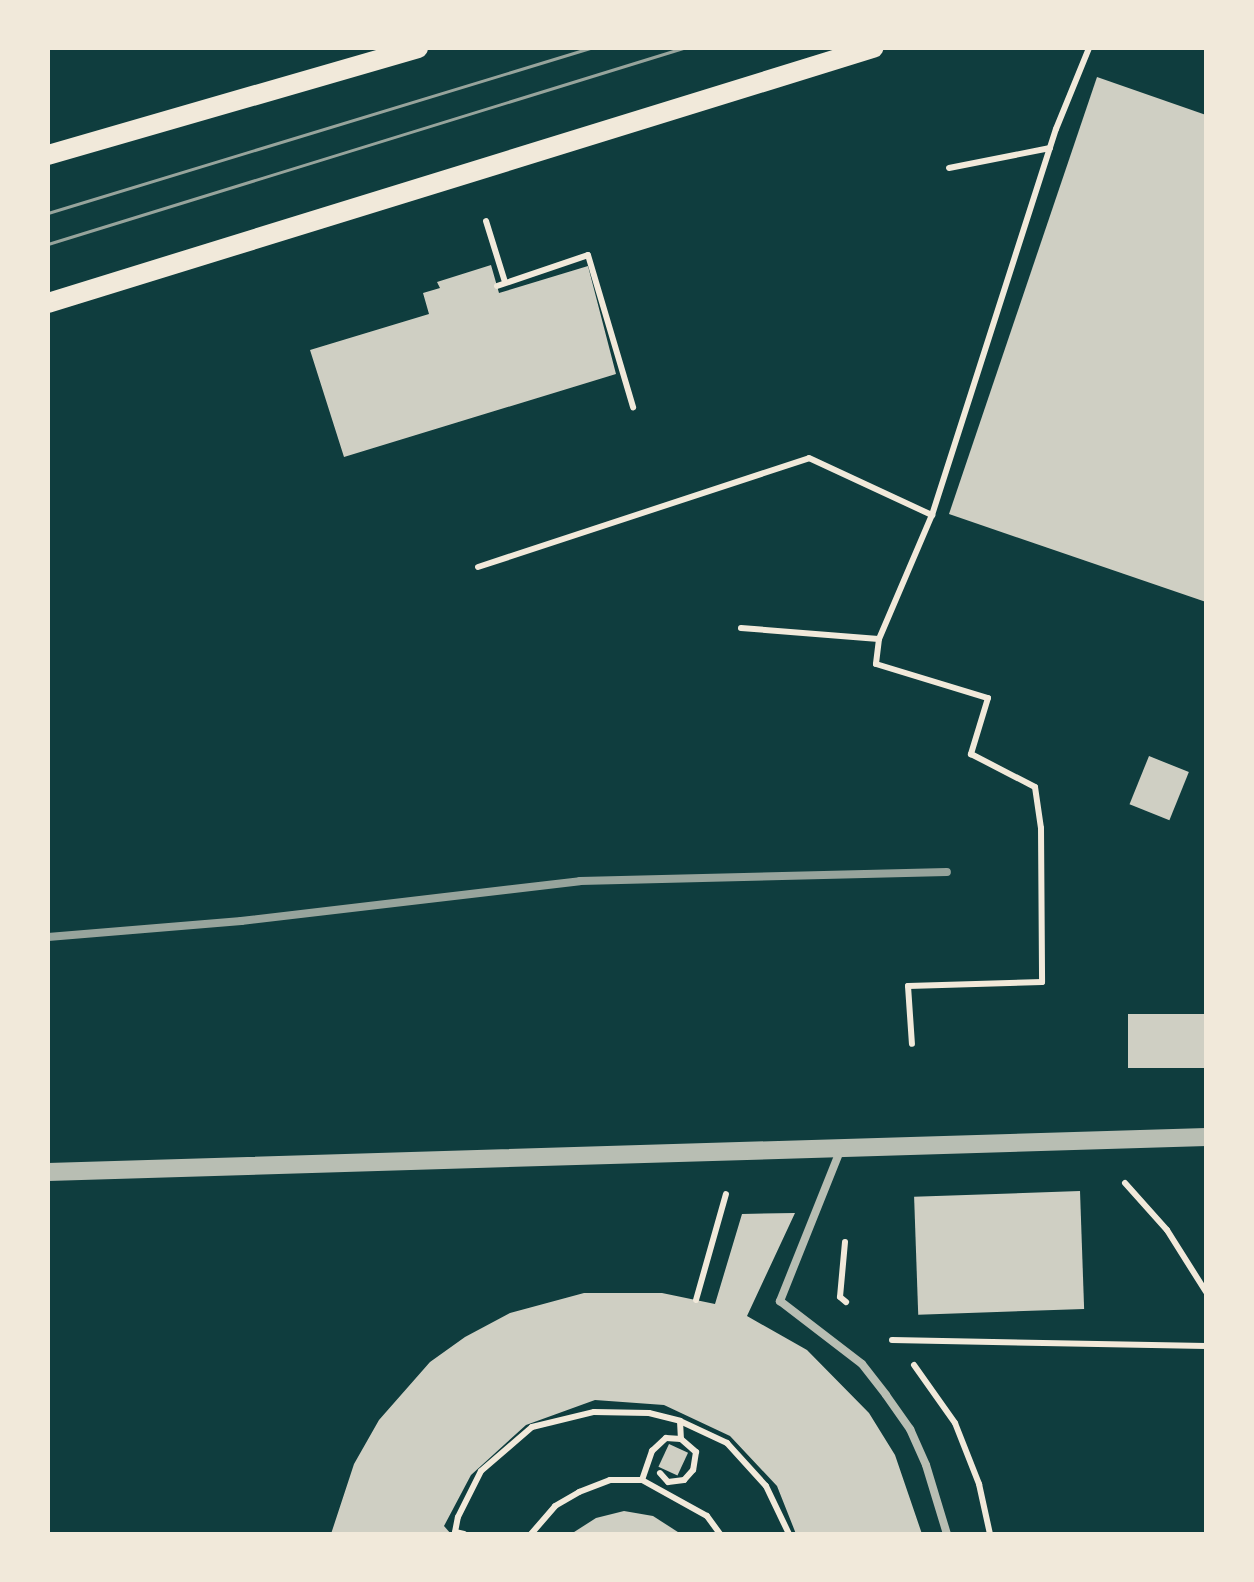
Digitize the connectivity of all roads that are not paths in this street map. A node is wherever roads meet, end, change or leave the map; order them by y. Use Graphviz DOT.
graph roads {
  1 [pos="418,48"];
  2 [pos="873,48"];
  3 [pos="48,155"];
  4 [pos="48,303"];
  5 [pos="1206,1137"];
  6 [pos="841,1146"];
  7 [pos="48,1172"];
  8 [pos="947,1534"];
  1 -- 3 [label="main road"];
  2 -- 4 [label="main road"];
  5 -- 6 [label="street"];
  6 -- 7 [label="street"];
  6 -- 8 [label="lane"];
}
